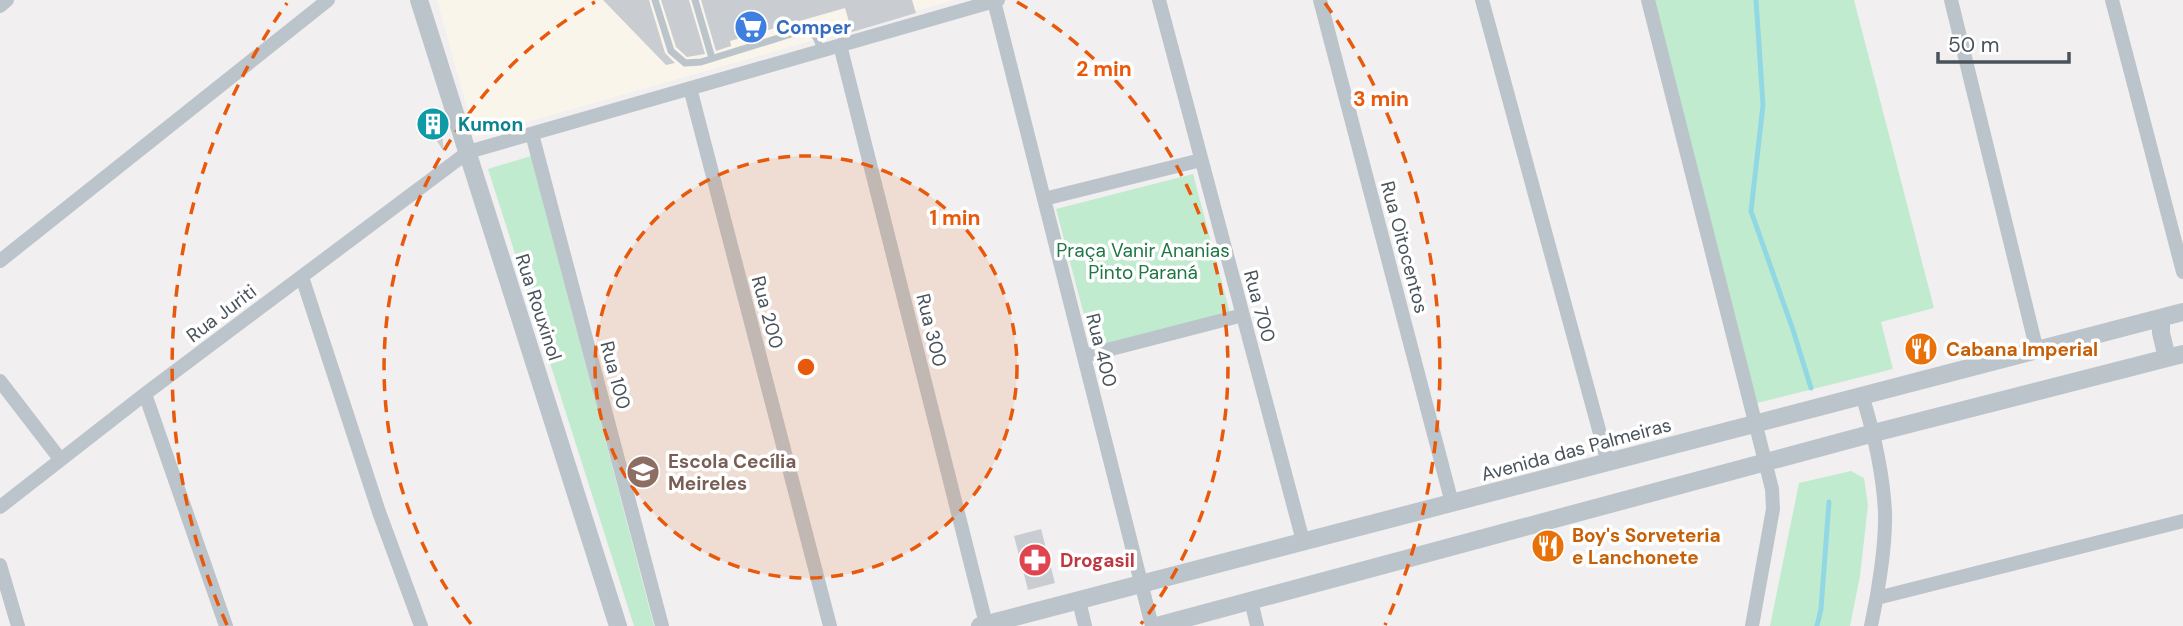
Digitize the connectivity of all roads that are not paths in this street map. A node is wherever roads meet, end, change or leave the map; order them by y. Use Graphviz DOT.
graph roads {
  1 [pos="7,0"];
  2 [pos="328,0"];
  3 [pos="419,0"];
  4 [pos="655,0"];
  5 [pos="695,0"];
  6 [pos="1158,0"];
  7 [pos="1321,0"];
  8 [pos="1482,0"];
  9 [pos="1648,0"];
  10 [pos="1951,0"];
  11 [pos="2112,0"];
  12 [pos="996,1"];
  13 [pos="0,6"];
  14 [pos="840,46"];
  15 [pos="821,51"];
  16 [pos="712,58"];
  17 [pos="690,88"];
  18 [pos="532,134"];
  19 [pos="468,152"];
  20 [pos="1202,160"];
  21 [pos="1044,200"];
  22 [pos="0,261"];
  23 [pos="2183,272"];
  24 [pos="302,277"];
  25 [pos="2183,312"];
  26 [pos="1243,315"];
  27 [pos="2161,318"];
  28 [pos="2037,351"];
  29 [pos="1084,356"];
  30 [pos="2175,356"];
  31 [pos="0,381"];
  32 [pos="145,394"];
  33 [pos="1862,395"];
  34 [pos="1756,423"];
  35 [pos="1874,433"];
  36 [pos="60,459"];
  37 [pos="1608,463"];
  38 [pos="1766,463"];
  39 [pos="1452,503"];
  40 [pos="0,507"];
  41 [pos="2183,521"];
  42 [pos="1303,541"];
  43 [pos="0,565"];
  44 [pos="1142,584"];
  45 [pos="1877,598"];
  46 [pos="1251,600"];
  47 [pos="1079,601"];
  48 [pos="983,625"];
  49 [pos="18,626"];
  50 [pos="226,626"];
  51 [pos="422,626"];
  52 [pos="618,626"];
  53 [pos="662,626"];
  54 [pos="830,626"];
  55 [pos="1085,626"];
  56 [pos="1155,626"];
  57 [pos="1257,626"];
  58 [pos="1752,626"];
  59 [pos="1871,626"];
  1 -- 13 [label="street"];
  2 -- 22 [label="street"];
  3 -- 19 [label="street, Rua Rouxinol"];
  4 -- 16 [label="lane"];
  5 -- 16 [label="lane"];
  6 -- 20 [label="street, Rua 700"];
  7 -- 39 [label="street, Rua Oitocentos"];
  8 -- 37 [label="street"];
  9 -- 34 [label="street"];
  10 -- 28 [label="street"];
  11 -- 23 [label="street"];
  12 -- 14 [label="street"];
  12 -- 21 [label="street, Rua 400"];
  14 -- 15 [label="street"];
  14 -- 48 [label="street, Rua 300"];
  15 -- 16 [label="lane"];
  15 -- 17 [label="street"];
  17 -- 18 [label="street"];
  17 -- 54 [label="street, Rua 200"];
  18 -- 19 [label="street"];
  18 -- 53 [label="street, Rua 100"];
  19 -- 24 [label="street, Rua Juriti"];
  19 -- 52 [label="street, Rua Rouxinol"];
  20 -- 21 [label="street"];
  20 -- 26 [label="street, Rua 700"];
  21 -- 29 [label="street, Rua 400"];
  24 -- 32 [label="street, Rua Juriti"];
  24 -- 51 [label="street"];
  25 -- 27 [label="street, Avenida das Palmeiras"];
  26 -- 29 [label="street"];
  26 -- 42 [label="street, Rua 700"];
  27 -- 28 [label="street, Avenida das Palmeiras"];
  27 -- 30 [label="street"];
  28 -- 33 [label="street, Avenida das Palmeiras"];
  29 -- 44 [label="street, Rua 400"];
  30 -- 35 [label="street"];
  31 -- 36 [label="street"];
  32 -- 36 [label="street, Rua Juriti"];
  32 -- 50 [label="street"];
  33 -- 34 [label="street, Avenida das Palmeiras"];
  33 -- 35 [label="street"];
  34 -- 37 [label="street, Avenida das Palmeiras"];
  34 -- 38 [label="street"];
  35 -- 38 [label="street"];
  35 -- 45 [label="street"];
  36 -- 40 [label="street, Rua Juriti"];
  37 -- 39 [label="street, Avenida das Palmeiras"];
  38 -- 46 [label="street"];
  38 -- 58 [label="street"];
  39 -- 42 [label="street, Avenida das Palmeiras"];
  41 -- 45 [label="street"];
  42 -- 44 [label="street, Avenida das Palmeiras"];
  43 -- 49 [label="street"];
  44 -- 47 [label="street, Avenida das Palmeiras"];
  44 -- 56 [label="street, Rua 400"];
  45 -- 59 [label="street"];
  46 -- 56 [label="street"];
  46 -- 57 [label="street"];
  47 -- 48 [label="street, Avenida das Palmeiras"];
  47 -- 55 [label="street"];
}
